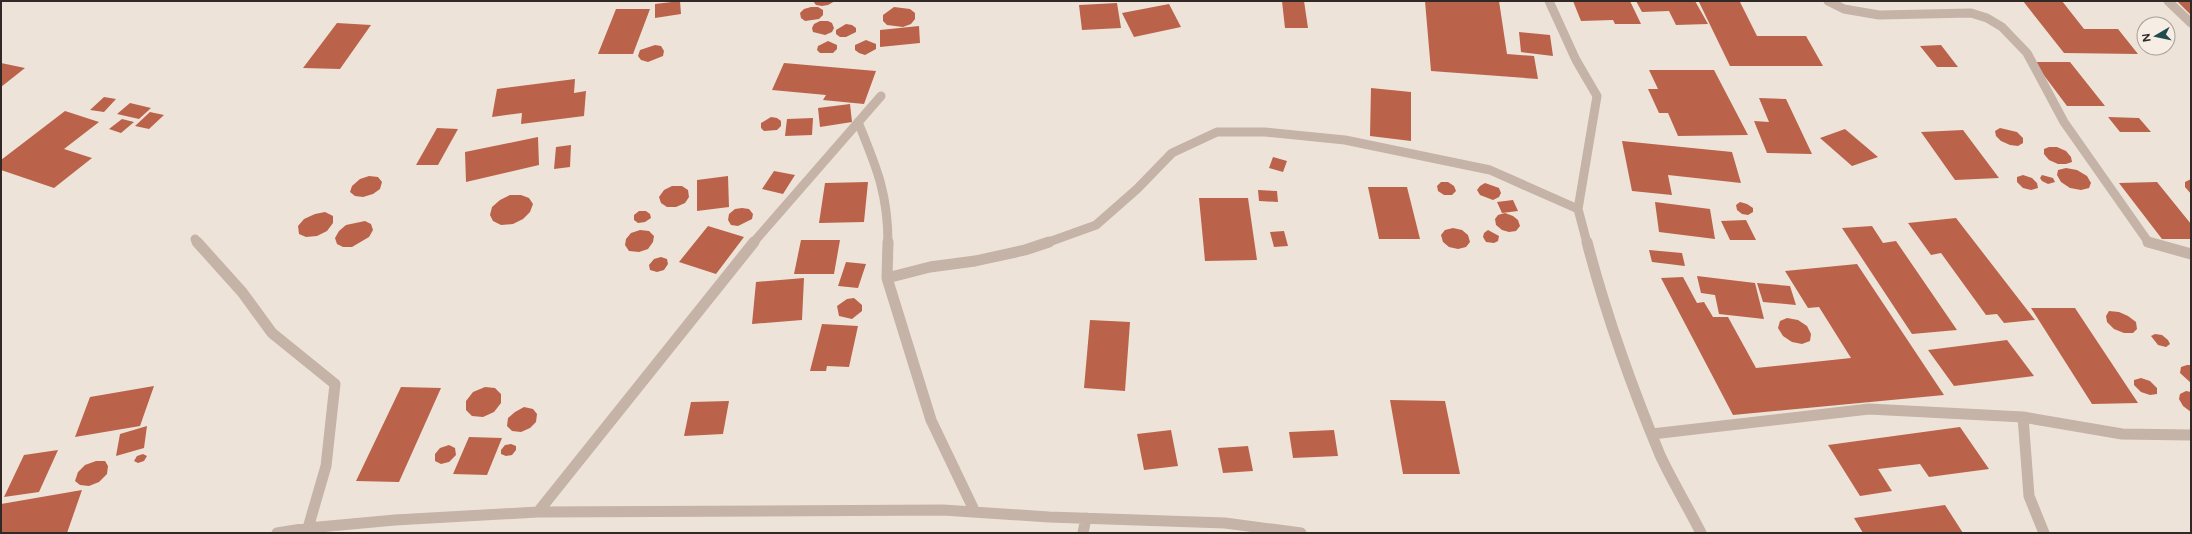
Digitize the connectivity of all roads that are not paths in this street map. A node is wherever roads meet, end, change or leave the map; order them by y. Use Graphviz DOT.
graph roads {
  1 [pos="1549,1"];
  2 [pos="1828,1"];
  3 [pos="2168,1"];
  4 [pos="2191,23"];
  5 [pos="881,96"];
  6 [pos="858,122"];
  7 [pos="1578,209"];
  8 [pos="195,239"];
  9 [pos="2191,254"];
  10 [pos="887,278"];
  11 [pos="2023,417"];
  12 [pos="1652,434"];
  13 [pos="2191,435"];
  14 [pos="538,512"];
  15 [pos="974,512"];
  16 [pos="1086,518"];
  17 [pos="308,528"];
  18 [pos="277,533"];
  19 [pos="1083,533"];
  20 [pos="1301,533"];
  21 [pos="1701,533"];
  22 [pos="2044,533"];
  1 -- 7 [label="street"];
  2 -- 9 [label="street"];
  3 -- 4 [label="street"];
  5 -- 6 [label="street"];
  6 -- 10 [label="street"];
  6 -- 14 [label="street"];
  7 -- 10 [label="street"];
  7 -- 12 [label="street"];
  8 -- 17 [label="street"];
  10 -- 15 [label="street"];
  11 -- 12 [label="street"];
  11 -- 13 [label="street"];
  11 -- 22 [label="street"];
  12 -- 21 [label="street"];
  14 -- 15 [label="street"];
  14 -- 17 [label="street"];
  15 -- 16 [label="street"];
  16 -- 19 [label="street"];
  16 -- 20 [label="street"];
  17 -- 18 [label="street"];
}
